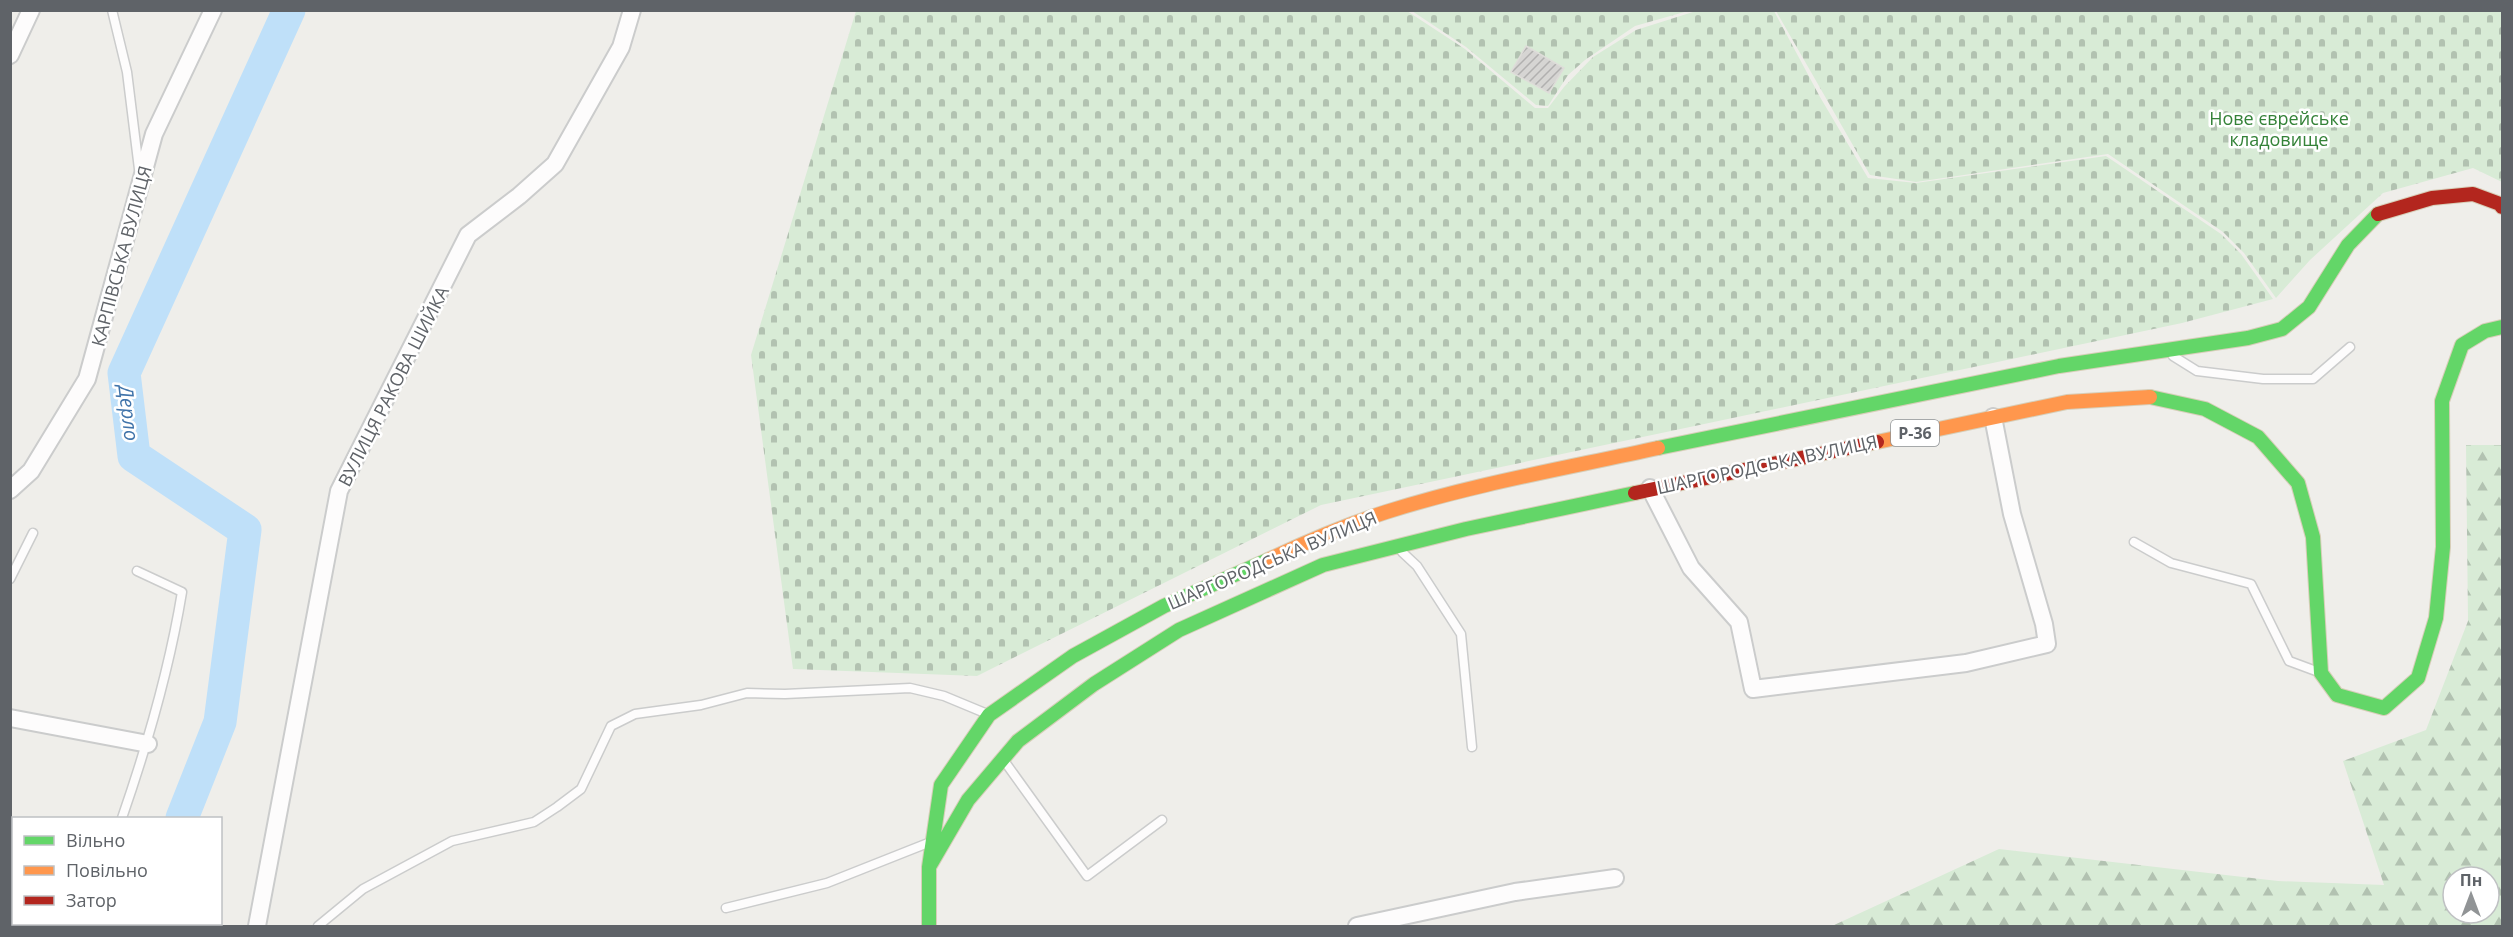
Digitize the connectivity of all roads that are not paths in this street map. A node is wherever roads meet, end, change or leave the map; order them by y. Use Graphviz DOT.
graph roads {
  1 [pos="31,10"];
  2 [pos="112,10"];
  3 [pos="213,10"];
  4 [pos="632,10"];
  5 [pos="10,55"];
  6 [pos="141,181"];
  7 [pos="2502,207"];
  8 [pos="2502,327"];
  9 [pos="2350,347"];
  10 [pos="2165,350"];
  11 [pos="1994,417"];
  12 [pos="1650,488"];
  13 [pos="10,490"];
  14 [pos="33,532"];
  15 [pos="2134,542"];
  16 [pos="1395,545"];
  17 [pos="137,571"];
  18 [pos="10,579"];
  19 [pos="2321,673"];
  20 [pos="989,715"];
  21 [pos="10,718"];
  22 [pos="148,744"];
  23 [pos="1472,747"];
  24 [pos="1003,759"];
  25 [pos="123,817"];
  26 [pos="1162,820"];
  27 [pos="933,841"];
  28 [pos="929,867"];
  29 [pos="1615,878"];
  30 [pos="726,908"];
  31 [pos="256,927"];
  32 [pos="318,927"];
  33 [pos="928,927"];
  34 [pos="1357,927"];
  1 -- 5 [label="street"];
  2 -- 6 [label="lane"];
  3 -- 6 [label="street, КАРПІВСЬКА ВУЛИЦЯ"];
  4 -- 31 [label="street, ВУЛИЦЯ РАКОВА ШИЙКА"];
  6 -- 13 [label="street, КАРПІВСЬКА ВУЛИЦЯ"];
  7 -- 10 [label="main road, ШАРГОРОДСЬКА ВУЛИЦЯ / Р-36"];
  8 -- 19 [label="main road"];
  9 -- 10 [label="lane"];
  10 -- 20 [label="main road, ШАРГОРОДСЬКА ВУЛИЦЯ / Р-36"];
  11 -- 12 [label="main road, ШАРГОРОДСЬКА ВУЛИЦЯ / Р-36"];
  11 -- 12 [label="street"];
  11 -- 19 [label="main road, ШАРГОРОДСЬКА ВУЛИЦЯ / Р-36"];
  12 -- 16 [label="main road, ШАРГОРОДСЬКА ВУЛИЦЯ / Р-36"];
  14 -- 18 [label="lane"];
  15 -- 19 [label="lane"];
  16 -- 23 [label="lane"];
  16 -- 24 [label="main road, ШАРГОРОДСЬКА ВУЛИЦЯ / Р-36"];
  17 -- 22 [label="lane"];
  20 -- 27 [label="main road, ШАРГОРОДСЬКА ВУЛИЦЯ / Р-36"];
  20 -- 32 [label="lane"];
  21 -- 22 [label="street"];
  22 -- 25 [label="lane"];
  24 -- 26 [label="lane"];
  24 -- 28 [label="main road, ШАРГОРОДСЬКА ВУЛИЦЯ / Р-36"];
  27 -- 28 [label="main road, ШАРГОРОДСЬКА ВУЛИЦЯ / Р-36"];
  27 -- 30 [label="lane"];
  28 -- 33 [label="main road, ШАРГОРОДСЬКА ВУЛИЦЯ / Р-36"];
  29 -- 34 [label="street"];
}
